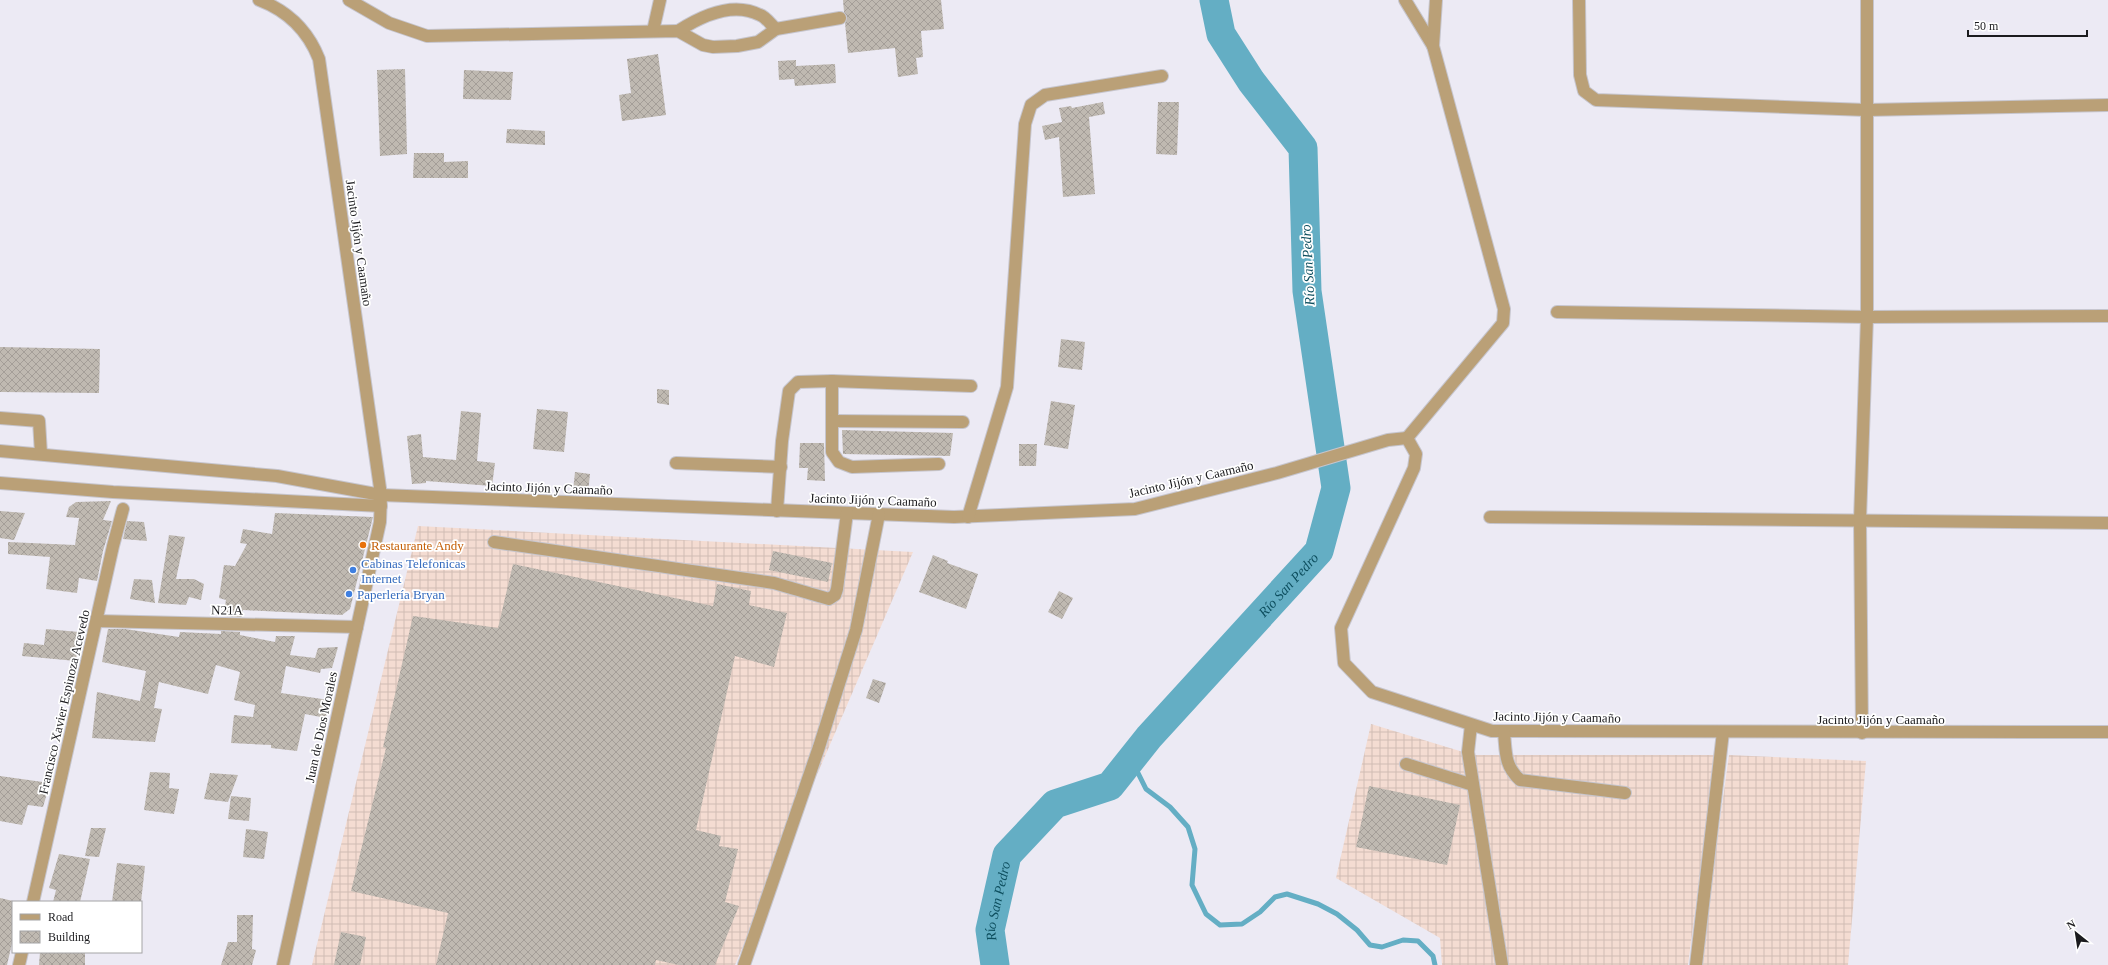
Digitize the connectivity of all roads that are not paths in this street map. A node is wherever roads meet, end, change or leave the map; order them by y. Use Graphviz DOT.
graph roads {
  1 [pos="259,0"];
  2 [pos="349,0"];
  3 [pos="660,0"];
  4 [pos="1405,0"];
  5 [pos="1436,0"];
  6 [pos="1579,0"];
  7 [pos="1867,0"];
  8 [pos="275,2"];
  9 [pos="840,18"];
  10 [pos="776,29"];
  11 [pos="652,31"];
  12 [pos="678,31"];
  13 [pos="1433,46"];
  14 [pos="1162,76"];
  15 [pos="2108,105"];
  16 [pos="1866,110"];
  17 [pos="1557,312"];
  18 [pos="2108,316"];
  19 [pos="1867,317"];
  20 [pos="832,381"];
  21 [pos="971,386"];
  22 [pos="0,418"];
  23 [pos="832,421"];
  24 [pos="963,422"];
  25 [pos="1407,438"];
  26 [pos="0,450"];
  27 [pos="41,454"];
  28 [pos="676,463"];
  29 [pos="939,464"];
  30 [pos="781,467"];
  31 [pos="0,483"];
  32 [pos="381,501"];
  33 [pos="123,509"];
  34 [pos="777,511"];
  35 [pos="847,513"];
  36 [pos="879,514"];
  37 [pos="968,517"];
  38 [pos="1490,517"];
  39 [pos="1860,520"];
  40 [pos="2108,523"];
  41 [pos="494,542"];
  42 [pos="97,621"];
  43 [pos="357,627"];
  44 [pos="1471,725"];
  45 [pos="1504,732"];
  46 [pos="1723,732"];
  47 [pos="2108,732"];
  48 [pos="1862,733"];
  49 [pos="1406,764"];
  50 [pos="1473,785"];
  51 [pos="1625,792"];
  52 [pos="33,901"];
  53 [pos="22,953"];
  54 [pos="19,965"];
  55 [pos="283,965"];
  56 [pos="744,965"];
  57 [pos="1502,965"];
  58 [pos="1696,965"];
  1 -- 8 [label="street, Jacinto Jijón y Caamaño"];
  2 -- 11 [label="street"];
  3 -- 11 [label="street"];
  4 -- 13 [label="street"];
  5 -- 13 [label="street"];
  6 -- 16 [label="street"];
  7 -- 16 [label="street"];
  8 -- 32 [label="street, Jacinto Jijón y Caamaño"];
  9 -- 10 [label="street"];
  10 -- 12 [label="street"];
  10 -- 12 [label="street"];
  11 -- 12 [label="street"];
  13 -- 25 [label="street"];
  14 -- 37 [label="street"];
  15 -- 16 [label="street"];
  16 -- 19 [label="street"];
  17 -- 19 [label="street"];
  18 -- 19 [label="street"];
  19 -- 39 [label="street"];
  20 -- 21 [label="street"];
  20 -- 23 [label="street"];
  20 -- 30 [label="street"];
  22 -- 27 [label="street"];
  23 -- 24 [label="street"];
  23 -- 29 [label="street"];
  25 -- 37 [label="street, Jacinto Jijón y Caamaño"];
  25 -- 44 [label="street, Jacinto Jijón y Caamaño"];
  26 -- 27 [label="street"];
  27 -- 32 [label="street"];
  28 -- 30 [label="street"];
  30 -- 34 [label="street"];
  31 -- 32 [label="street"];
  32 -- 34 [label="street, Jacinto Jijón y Caamaño"];
  32 -- 43 [label="street, Juan de Dios Morales"];
  33 -- 42 [label="street, Francisco Xavier Espinoza Acevedo"];
  34 -- 35 [label="street, Jacinto Jijón y Caamaño"];
  35 -- 36 [label="street, Jacinto Jijón y Caamaño"];
  35 -- 41 [label="street"];
  36 -- 37 [label="street, Jacinto Jijón y Caamaño"];
  36 -- 56 [label="street"];
  38 -- 39 [label="street"];
  39 -- 40 [label="street"];
  39 -- 48 [label="street"];
  42 -- 43 [label="street, N21A"];
  42 -- 52 [label="street, Francisco Xavier Espinoza Acevedo"];
  43 -- 55 [label="street, Juan de Dios Morales"];
  44 -- 45 [label="street, Jacinto Jijón y Caamaño"];
  44 -- 50 [label="street"];
  45 -- 46 [label="street, Jacinto Jijón y Caamaño"];
  45 -- 51 [label="street"];
  46 -- 48 [label="street, Jacinto Jijón y Caamaño"];
  46 -- 58 [label="street"];
  47 -- 48 [label="street, Jacinto Jijón y Caamaño"];
  49 -- 50 [label="street"];
  50 -- 57 [label="street"];
  53 -- 54 [label="street"];
}
